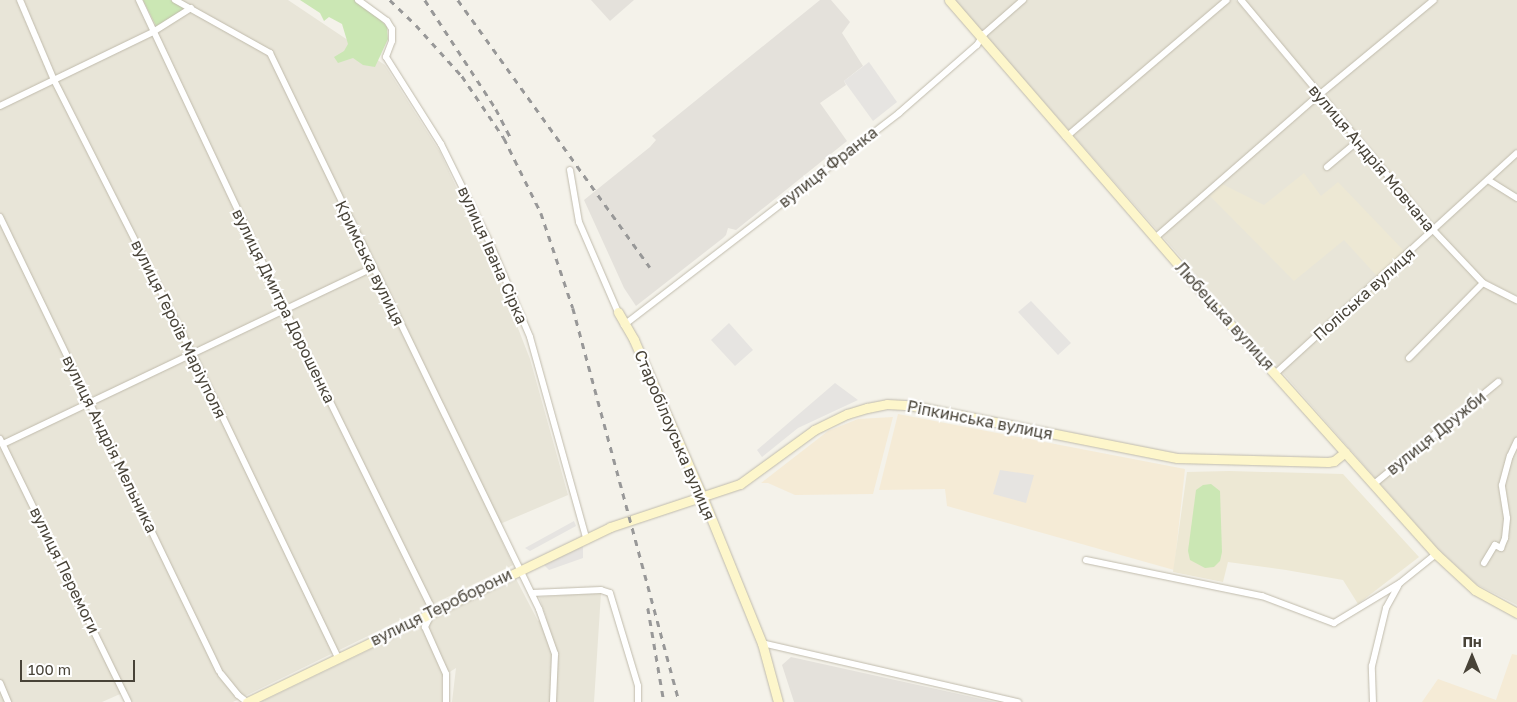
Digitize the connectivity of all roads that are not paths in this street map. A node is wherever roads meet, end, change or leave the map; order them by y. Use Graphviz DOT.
graph roads {
  1 [pos="20,0"];
  2 [pos="139,0"];
  3 [pos="175,0"];
  4 [pos="358,0"];
  5 [pos="948,0"];
  6 [pos="1023,0"];
  7 [pos="1227,0"];
  8 [pos="1240,0"];
  9 [pos="1434,0"];
  10 [pos="192,8"];
  11 [pos="153,32"];
  12 [pos="982,40"];
  13 [pos="54,80"];
  14 [pos="1319,95"];
  15 [pos="0,106"];
  16 [pos="1066,137"];
  17 [pos="1358,142"];
  18 [pos="1517,153"];
  19 [pos="1327,167"];
  20 [pos="570,170"];
  21 [pos="1488,180"];
  22 [pos="1517,198"];
  23 [pos="0,217"];
  24 [pos="1434,230"];
  25 [pos="1156,237"];
  26 [pos="372,268"];
  27 [pos="1483,283"];
  28 [pos="1517,300"];
  29 [pos="285,310"];
  30 [pos="618,312"];
  31 [pos="624,325"];
  32 [pos="193,354"];
  33 [pos="1409,358"];
  34 [pos="1276,373"];
  35 [pos="1498,382"];
  36 [pos="90,402"];
  37 [pos="1517,441"];
  38 [pos="1,442"];
  39 [pos="1345,452"];
  40 [pos="1374,484"];
  41 [pos="703,498"];
  42 [pos="638,517"];
  43 [pos="586,538"];
  44 [pos="1436,554"];
  45 [pos="1086,560"];
  46 [pos="1484,563"];
  47 [pos="520,569"];
  48 [pos="1400,583"];
  49 [pos="532,594"];
  50 [pos="433,611"];
  51 [pos="1517,613"];
  52 [pos="762,643"];
  53 [pos="338,658"];
  54 [pos="0,683"];
  55 [pos="8,702"];
  56 [pos="128,702"];
  57 [pos="247,702"];
  58 [pos="446,702"];
  59 [pos="553,702"];
  60 [pos="638,702"];
  61 [pos="778,702"];
  62 [pos="1018,702"];
  63 [pos="1373,702"];
  1 -- 13 [label="street, вулиця Героїв Маріуполя"];
  2 -- 11 [label="street, вулиця Дмитра Дорошенка"];
  3 -- 10 [label="street, Кримська вулиця"];
  4 -- 43 [label="street, вулиця Івана Сірка"];
  5 -- 12 [label="main road, Любецька вулиця"];
  6 -- 12 [label="street, вулиця Франка"];
  7 -- 16 [label="street"];
  8 -- 14 [label="street, вулиця Андрія Мовчана"];
  9 -- 14 [label="street"];
  10 -- 11 [label="street"];
  10 -- 26 [label="street, Кримська вулиця"];
  11 -- 13 [label="street"];
  11 -- 29 [label="street, вулиця Дмитра Дорошенка"];
  12 -- 16 [label="main road, Любецька вулиця"];
  12 -- 31 [label="street, вулиця Франка"];
  13 -- 15 [label="street"];
  13 -- 32 [label="street, вулиця Героїв Маріуполя"];
  14 -- 17 [label="street, вулиця Андрія Мовчана"];
  14 -- 25 [label="street"];
  16 -- 25 [label="main road, Любецька вулиця"];
  17 -- 19 [label="street"];
  17 -- 24 [label="street, вулиця Андрія Мовчана"];
  18 -- 21 [label="street, Поліська вулиця"];
  20 -- 30 [label="street, Старобілоуська вулиця"];
  21 -- 22 [label="street"];
  21 -- 24 [label="street, Поліська вулиця"];
  23 -- 36 [label="street, вулиця Андрія Мельника"];
  24 -- 27 [label="street, вулиця Андрія Мовчана"];
  24 -- 34 [label="street, Поліська вулиця"];
  25 -- 34 [label="main road, Любецька вулиця"];
  26 -- 29 [label="street"];
  26 -- 47 [label="street, Кримська вулиця"];
  27 -- 28 [label="street, вулиця Андрія Мовчана"];
  27 -- 33 [label="street"];
  29 -- 32 [label="street"];
  29 -- 50 [label="street, вулиця Дмитра Дорошенка"];
  30 -- 31 [label="main road, Старобілоуська вулиця"];
  31 -- 41 [label="main road, Старобілоуська вулиця"];
  32 -- 36 [label="street"];
  32 -- 53 [label="street, вулиця Героїв Маріуполя"];
  34 -- 39 [label="main road, Любецька вулиця"];
  35 -- 40 [label="street, вулиця Дружби"];
  36 -- 38 [label="street"];
  36 -- 57 [label="street, вулиця Андрія Мельника"];
  37 -- 46 [label="street"];
  38 -- 56 [label="street, вулиця Перемоги"];
  39 -- 40 [label="main road, Любецька вулиця"];
  39 -- 41 [label="main road, Ріпкинська вулиця"];
  40 -- 44 [label="main road, Любецька вулиця"];
  41 -- 42 [label="main road, Ріпкинська вулиця"];
  41 -- 52 [label="main road, Старобілоуська вулиця"];
  42 -- 43 [label="main road, вулиця Тероборони"];
  43 -- 47 [label="main road, вулиця Тероборони"];
  44 -- 48 [label="street"];
  44 -- 51 [label="main road, Любецька вулиця"];
  45 -- 48 [label="street"];
  47 -- 49 [label="street, Кримська вулиця"];
  47 -- 50 [label="main road, вулиця Тероборони"];
  48 -- 63 [label="street"];
  49 -- 59 [label="street, Кримська вулиця"];
  49 -- 60 [label="street"];
  50 -- 53 [label="main road, вулиця Тероборони"];
  50 -- 58 [label="street"];
  52 -- 61 [label="main road, Старобілоуська вулиця"];
  52 -- 62 [label="street"];
  53 -- 57 [label="main road, вулиця Тероборони"];
  54 -- 55 [label="street"];
}
